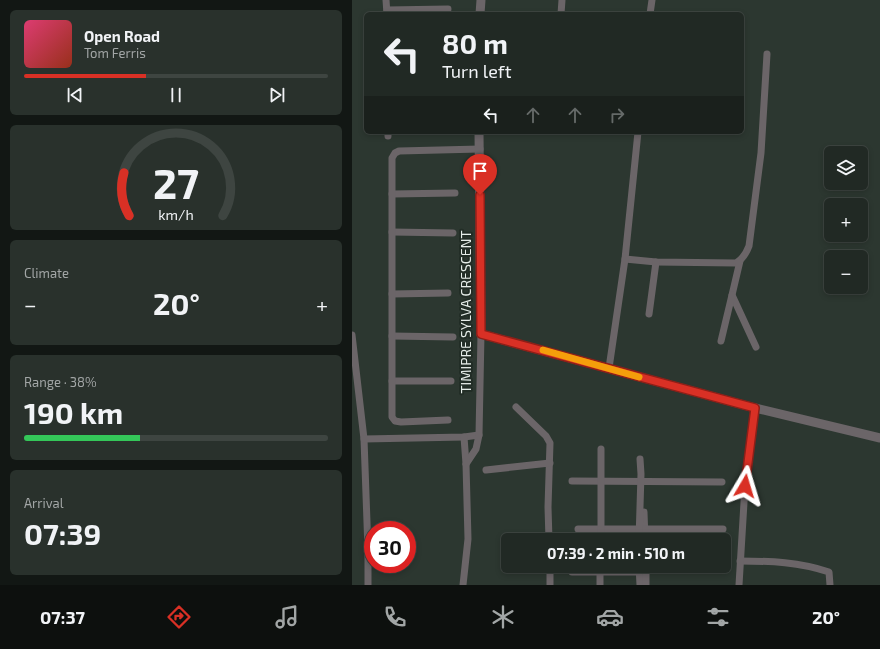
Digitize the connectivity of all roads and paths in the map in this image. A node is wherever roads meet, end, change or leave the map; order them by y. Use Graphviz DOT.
graph roads {
  1 [pos="386,0"];
  2 [pos="481,0"];
  3 [pos="562,0"];
  4 [pos="652,0"];
  5 [pos="448,9"];
  6 [pos="387,12"];
  7 [pos="480,12"];
  8 [pos="561,12"];
  9 [pos="650,12"];
  10 [pos="767,54"];
  11 [pos="479,134"];
  12 [pos="638,134"];
  13 [pos="480,149"];
  14 [pos="455,193"];
  15 [pos="392,194"];
  16 [pos="392,232"];
  17 [pos="453,233"];
  18 [pos="625,259"];
  19 [pos="740,261"];
  20 [pos="656,262"];
  21 [pos="448,293"];
  22 [pos="392,294"];
  23 [pos="732,295"];
  24 [pos="649,314"];
  25 [pos="481,334"];
  26 [pos="352,335"];
  27 [pos="392,336"];
  28 [pos="453,337"];
  29 [pos="721,341"];
  30 [pos="756,347"];
  31 [pos="609,368"];
  32 [pos="392,381"];
  33 [pos="451,381"];
  34 [pos="516,406"];
  35 [pos="755,408"];
  36 [pos="448,420"];
  37 [pos="479,435"];
  38 [pos="464,437"];
  39 [pos="880,438"];
  40 [pos="364,439"];
  41 [pos="601,449"];
  42 [pos="640,459"];
  43 [pos="550,463"];
  44 [pos="466,464"];
  45 [pos="486,470"];
  46 [pos="642,479"];
  47 [pos="572,481"];
  48 [pos="601,481"];
  49 [pos="722,482"];
  50 [pos="578,529"];
  51 [pos="601,529"];
  52 [pos="642,529"];
  53 [pos="723,529"];
  54 [pos="549,533"];
  55 [pos="601,533"];
  56 [pos="641,533"];
  57 [pos="643,533"];
  58 [pos="740,561"];
  59 [pos="550,573"];
  60 [pos="600,573"];
  61 [pos="639,573"];
  62 [pos="646,573"];
  63 [pos="368,585"];
  64 [pos="463,585"];
  65 [pos="550,585"];
  66 [pos="600,585"];
  67 [pos="640,585"];
  68 [pos="646,585"];
  69 [pos="739,585"];
  70 [pos="830,585"];
  1 -- 6 [label="street"];
  2 -- 7 [label="street"];
  3 -- 8 [label="street"];
  4 -- 9 [label="street"];
  5 -- 6 [label="street"];
  10 -- 19 [label="street"];
  11 -- 13 [label="street, TIMIPRE SYLVA CRESCENT"];
  12 -- 18 [label="street"];
  13 -- 15 [label="street"];
  13 -- 25 [label="street, TIMIPRE SYLVA CRESCENT"];
  14 -- 15 [label="street"];
  15 -- 16 [label="street"];
  16 -- 17 [label="street"];
  16 -- 22 [label="street"];
  18 -- 20 [label="street"];
  18 -- 31 [label="street"];
  19 -- 20 [label="street"];
  19 -- 23 [label="street"];
  20 -- 24 [label="street"];
  21 -- 22 [label="street"];
  22 -- 27 [label="street"];
  23 -- 29 [label="street"];
  23 -- 30 [label="street"];
  25 -- 31 [label="street"];
  25 -- 37 [label="street, TIMIPRE SYLVA CRESCENT"];
  26 -- 40 [label="street"];
  27 -- 28 [label="street"];
  27 -- 32 [label="street"];
  31 -- 35 [label="street"];
  32 -- 33 [label="street"];
  32 -- 36 [label="street"];
  34 -- 43 [label="street"];
  35 -- 39 [label="street"];
  35 -- 58 [label="street"];
  37 -- 38 [label="street"];
  37 -- 44 [label="street, TIMIPRE SYLVA CRESCENT"];
  38 -- 40 [label="street"];
  38 -- 44 [label="street"];
  40 -- 63 [label="street"];
  41 -- 48 [label="street"];
  42 -- 46 [label="street"];
  43 -- 45 [label="street"];
  43 -- 54 [label="street"];
  44 -- 64 [label="street"];
  46 -- 48 [label="street"];
  46 -- 49 [label="street"];
  46 -- 52 [label="street"];
  47 -- 48 [label="street"];
  48 -- 51 [label="street"];
  50 -- 51 [label="street"];
  51 -- 52 [label="street"];
  51 -- 55 [label="street"];
  52 -- 53 [label="street"];
  52 -- 56 [label="street"];
  52 -- 57 [label="street"];
  58 -- 69 [label="street"];
  58 -- 70 [label="street"];
  59 -- 65 [label="street"];
  60 -- 66 [label="street"];
  61 -- 67 [label="street"];
  62 -- 68 [label="street"];
}
